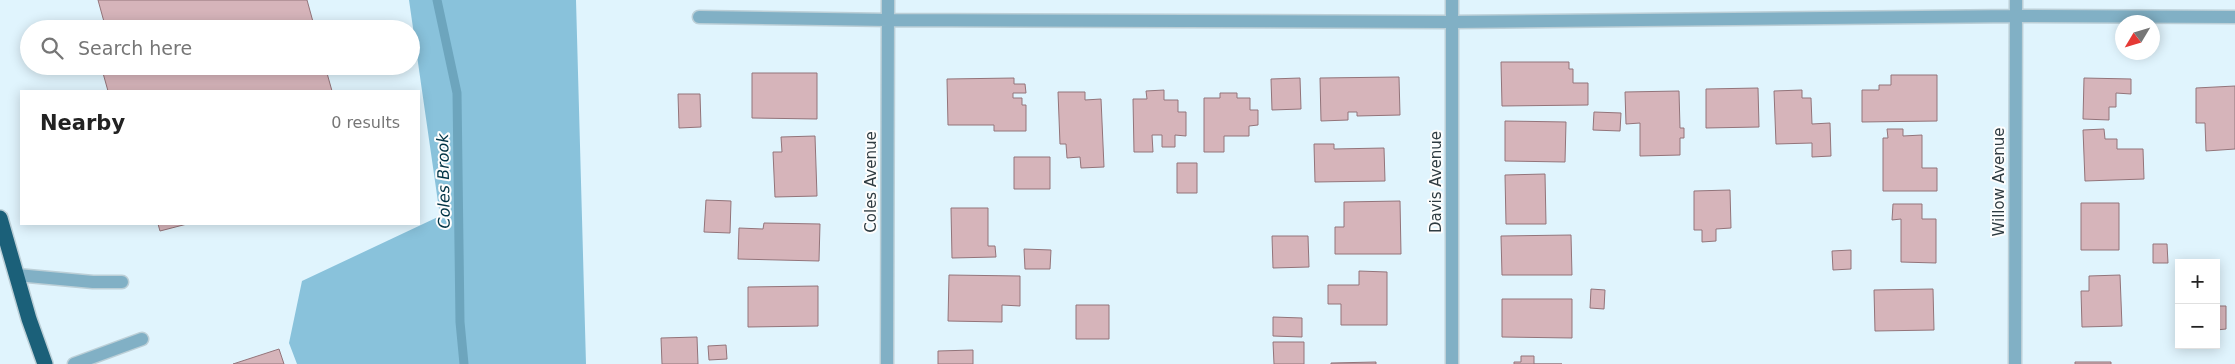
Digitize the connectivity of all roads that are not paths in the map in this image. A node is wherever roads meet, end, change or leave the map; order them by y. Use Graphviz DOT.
graph roads {
  1 [pos="888,0"];
  2 [pos="1452,0"];
  3 [pos="2016,0"];
  4 [pos="2016,16"];
  5 [pos="699,17"];
  6 [pos="2235,17"];
  7 [pos="888,20"];
  8 [pos="1452,22"];
  9 [pos="0,218"];
  10 [pos="17,274"];
  11 [pos="122,282"];
  12 [pos="142,339"];
  13 [pos="45,364"];
  14 [pos="74,364"];
  15 [pos="887,364"];
  16 [pos="1452,364"];
  17 [pos="2014,364"];
  1 -- 7 [label="street, Coles Avenue"];
  2 -- 8 [label="street, Davis Avenue"];
  3 -- 4 [label="street, Willow Avenue"];
  4 -- 6 [label="street"];
  4 -- 8 [label="street"];
  4 -- 17 [label="street, Willow Avenue"];
  5 -- 7 [label="street"];
  7 -- 8 [label="street"];
  7 -- 15 [label="street, Coles Avenue"];
  8 -- 16 [label="street, Davis Avenue"];
  9 -- 10 [label="highway"];
  10 -- 11 [label="street"];
  10 -- 13 [label="highway"];
  12 -- 14 [label="street"];
}
